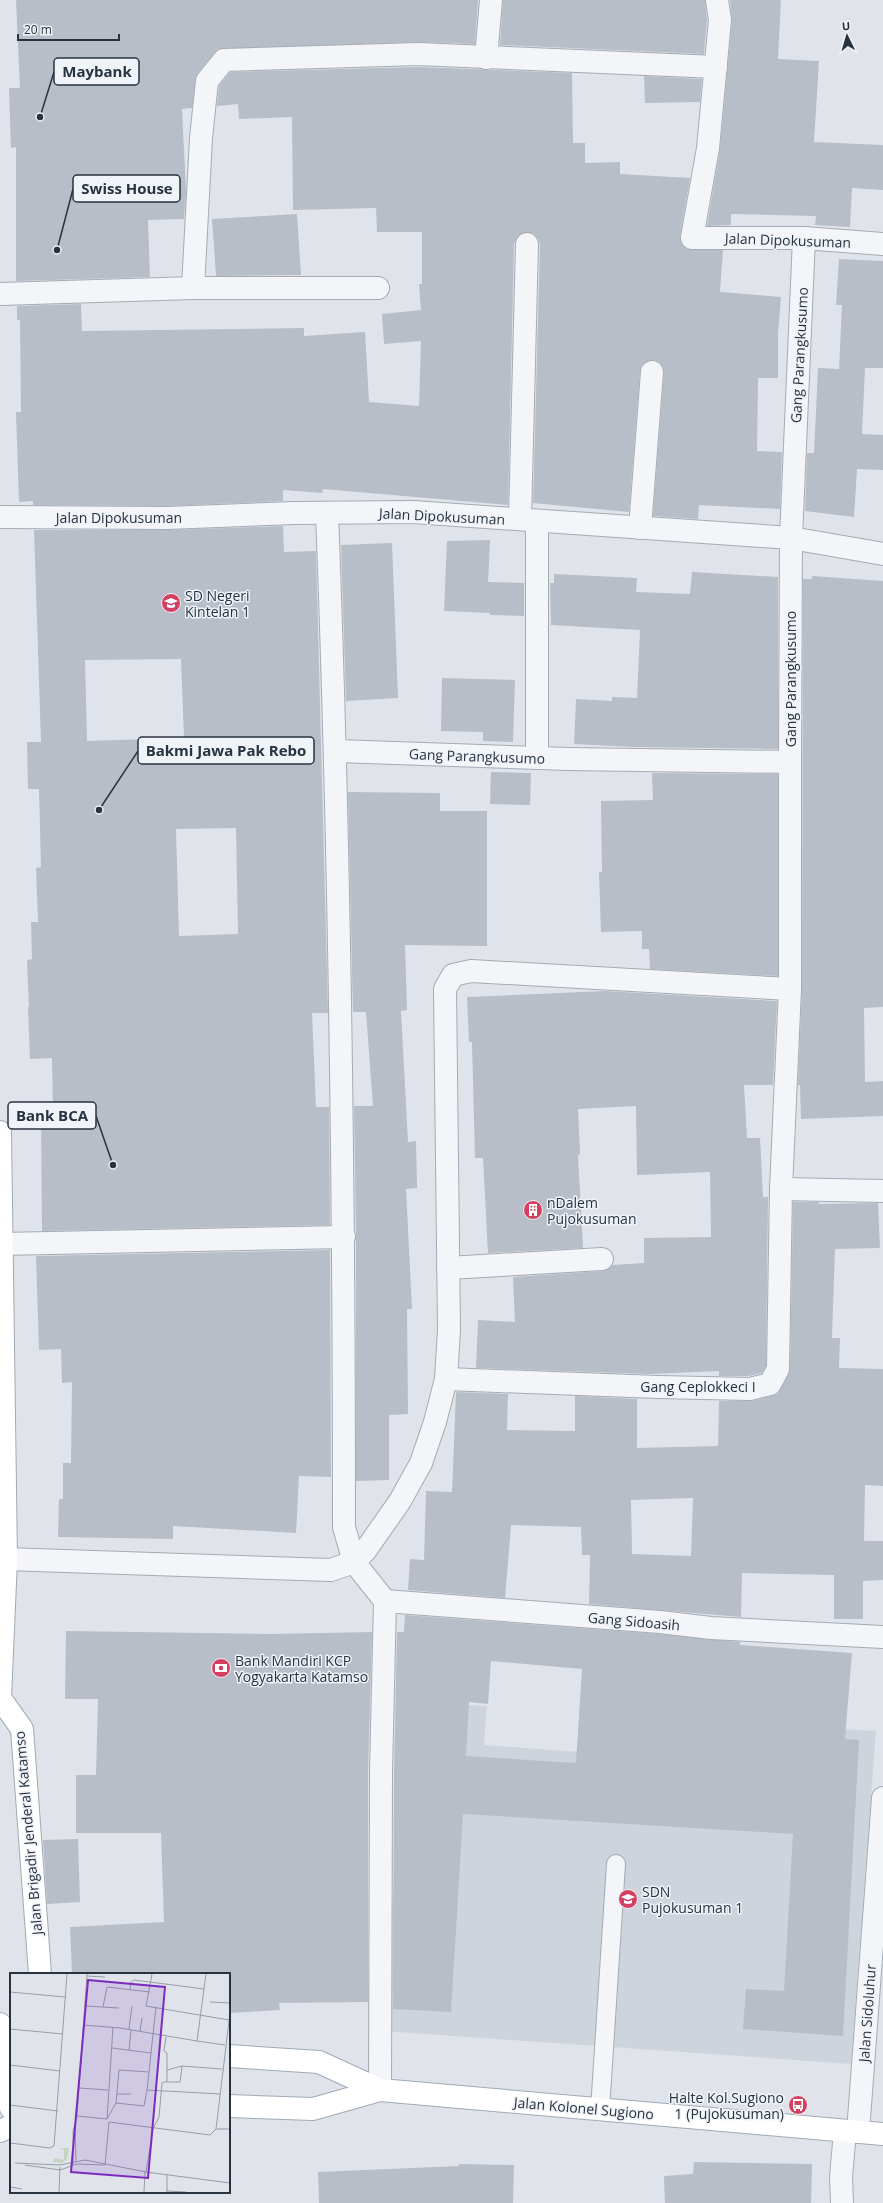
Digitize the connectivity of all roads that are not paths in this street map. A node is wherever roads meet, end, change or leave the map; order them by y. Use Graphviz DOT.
graph roads {
  1 [pos="491,0"];
  2 [pos="717,0"];
  3 [pos="486,58"];
  4 [pos="716,68"];
  5 [pos="804,238"];
  6 [pos="527,244"];
  7 [pos="883,244"];
  8 [pos="193,288"];
  9 [pos="378,288"];
  10 [pos="0,294"];
  11 [pos="652,372"];
  12 [pos="327,513"];
  13 [pos="0,517"];
  14 [pos="528,520"];
  15 [pos="640,528"];
  16 [pos="790,538"];
  17 [pos="883,554"];
  18 [pos="337,751"];
  19 [pos="537,758"];
  20 [pos="790,762"];
  21 [pos="790,989"];
  22 [pos="0,1132"];
  23 [pos="781,1189"];
  24 [pos="883,1191"];
  25 [pos="344,1237"];
  26 [pos="1,1244"];
  27 [pos="602,1260"];
  28 [pos="448,1268"];
  29 [pos="446,1378"];
  30 [pos="6,1559"];
  31 [pos="354,1562"];
  32 [pos="385,1601"];
  33 [pos="883,1637"];
  34 [pos="0,1698"];
  35 [pos="883,1798"];
  36 [pos="616,1864"];
  37 [pos="40,1973"];
  38 [pos="0,2024"];
  39 [pos="230,2056"];
  40 [pos="7,2088"];
  41 [pos="380,2090"];
  42 [pos="230,2106"];
  43 [pos="600,2110"];
  44 [pos="10,2126"];
  45 [pos="0,2131"];
  46 [pos="852,2132"];
  47 [pos="883,2134"];
  48 [pos="842,2203"];
  1 -- 3 [label="street"];
  2 -- 4 [label="street"];
  3 -- 4 [label="street"];
  3 -- 8 [label="street"];
  4 -- 5 [label="street, Jalan Dipokusuman"];
  5 -- 7 [label="street, Jalan Dipokusuman"];
  5 -- 16 [label="street, Gang Parangkusumo"];
  6 -- 14 [label="street"];
  8 -- 9 [label="street"];
  8 -- 10 [label="street"];
  11 -- 15 [label="street"];
  12 -- 13 [label="street, Jalan Dipokusuman"];
  12 -- 14 [label="street, Jalan Dipokusuman"];
  12 -- 18 [label="street"];
  14 -- 15 [label="street, Jalan Dipokusuman"];
  14 -- 19 [label="street"];
  15 -- 16 [label="street, Jalan Dipokusuman"];
  16 -- 17 [label="street, Jalan Dipokusuman"];
  16 -- 20 [label="street, Gang Parangkusumo"];
  18 -- 19 [label="street, Gang Parangkusumo"];
  18 -- 25 [label="street"];
  19 -- 20 [label="street, Gang Parangkusumo"];
  20 -- 21 [label="street, Gang Ceplokkeci I"];
  21 -- 23 [label="street, Gang Ceplokkeci I"];
  21 -- 28 [label="street"];
  22 -- 26 [label="main road, Jalan Brigadir Jenderal Katamso"];
  23 -- 24 [label="street"];
  23 -- 29 [label="street, Gang Ceplokkeci I"];
  25 -- 26 [label="street"];
  25 -- 31 [label="street"];
  26 -- 30 [label="main road, Jalan Brigadir Jenderal Katamso"];
  27 -- 28 [label="street"];
  28 -- 29 [label="street"];
  29 -- 31 [label="street"];
  30 -- 31 [label="street"];
  30 -- 34 [label="main road, Jalan Brigadir Jenderal Katamso"];
  31 -- 32 [label="street"];
  32 -- 33 [label="street, Gang Sidoasih"];
  32 -- 41 [label="street"];
  34 -- 37 [label="main road, Jalan Brigadir Jenderal Katamso"];
  35 -- 46 [label="street, Jalan Sidoluhur"];
  36 -- 43 [label="lane"];
  38 -- 40 [label="main road"];
  39 -- 41 [label="main road, Jalan Kolonel Sugiono"];
  41 -- 42 [label="main road, Jalan Kolonel Sugiono"];
  41 -- 43 [label="main road, Jalan Kolonel Sugiono"];
  43 -- 46 [label="main road, Jalan Kolonel Sugiono"];
  44 -- 45 [label="main road"];
  46 -- 47 [label="main road, Jalan Kolonel Sugiono"];
  46 -- 48 [label="street, Jalan Sidoluhur"];
}
